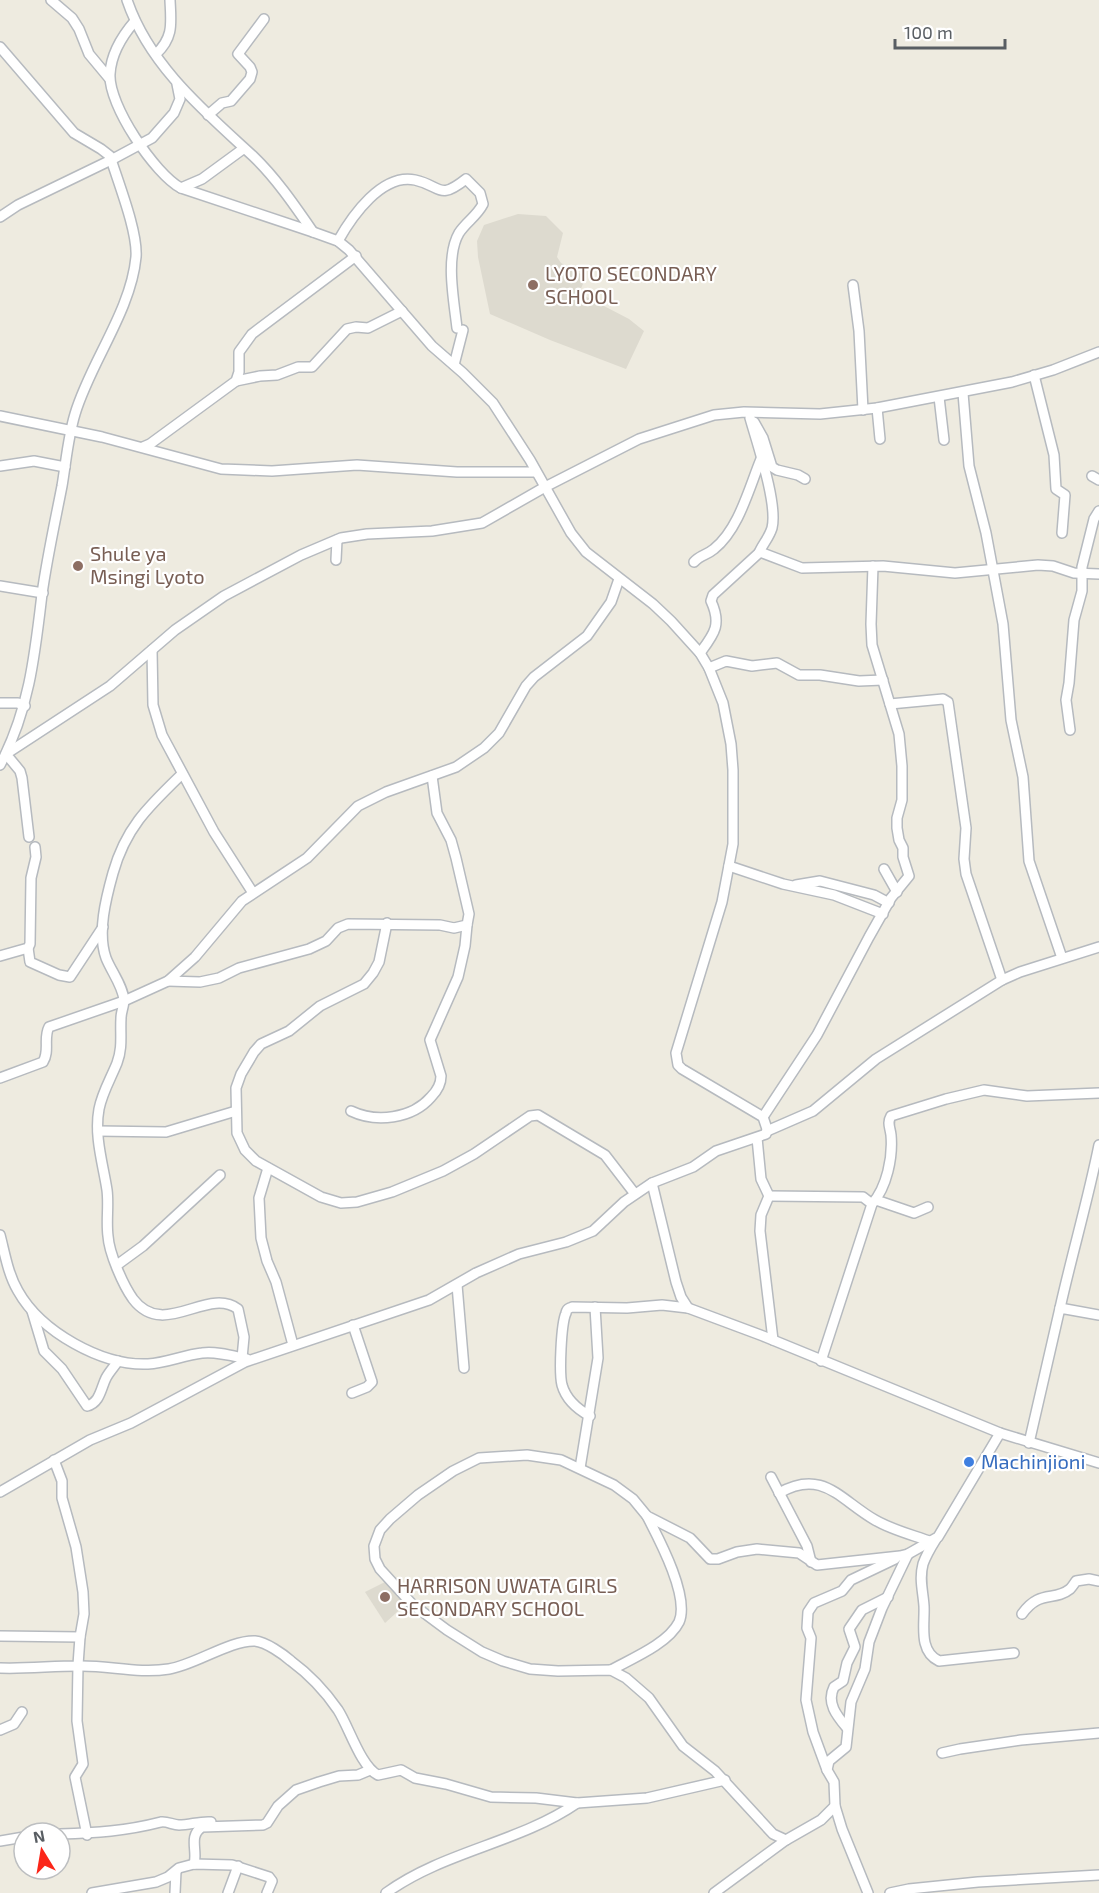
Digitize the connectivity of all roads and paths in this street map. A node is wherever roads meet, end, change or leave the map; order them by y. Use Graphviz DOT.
graph roads {
  1 [pos="51,0"];
  2 [pos="127,0"];
  3 [pos="170,0"];
  4 [pos="264,19"];
  5 [pos="135,21"];
  6 [pos="0,47"];
  7 [pos="156,54"];
  8 [pos="110,78"];
  9 [pos="176,82"];
  10 [pos="208,116"];
  11 [pos="139,144"];
  12 [pos="243,149"];
  13 [pos="111,160"];
  14 [pos="181,188"];
  15 [pos="0,217"];
  16 [pos="313,232"];
  17 [pos="338,241"];
  18 [pos="356,256"];
  19 [pos="853,285"];
  20 [pos="402,311"];
  21 [pos="1099,352"];
  22 [pos="454,365"];
  23 [pos="1034,375"];
  24 [pos="236,381"];
  25 [pos="963,393"];
  26 [pos="939,397"];
  27 [pos="877,408"];
  28 [pos="863,410"];
  29 [pos="747,415"];
  30 [pos="0,416"];
  31 [pos="72,430"];
  32 [pos="880,439"];
  33 [pos="944,440"];
  34 [pos="144,447"];
  35 [pos="761,459"];
  36 [pos="0,466"];
  37 [pos="65,467"];
  38 [pos="536,472"];
  39 [pos="805,479"];
  40 [pos="544,487"];
  41 [pos="1099,511"];
  42 [pos="1062,533"];
  43 [pos="337,540"];
  44 [pos="759,553"];
  45 [pos="336,560"];
  46 [pos="694,562"];
  47 [pos="873,566"];
  48 [pos="992,569"];
  49 [pos="1082,573"];
  50 [pos="1099,574"];
  51 [pos="619,579"];
  52 [pos="0,586"];
  53 [pos="43,593"];
  54 [pos="152,650"];
  55 [pos="700,653"];
  56 [pos="709,668"];
  57 [pos="883,680"];
  58 [pos="0,703"];
  59 [pos="890,704"];
  60 [pos="25,706"];
  61 [pos="1070,730"];
  62 [pos="5,751"];
  63 [pos="0,765"];
  64 [pos="182,774"];
  65 [pos="432,777"];
  66 [pos="29,837"];
  67 [pos="35,847"];
  68 [pos="729,866"];
  69 [pos="884,869"];
  70 [pos="794,886"];
  71 [pos="897,892"];
  72 [pos="253,893"];
  73 [pos="889,903"];
  74 [pos="883,914"];
  75 [pos="387,923"];
  76 [pos="467,925"];
  77 [pos="104,927"];
  78 [pos="1099,947"];
  79 [pos="28,948"];
  80 [pos="0,957"];
  81 [pos="1062,958"];
  82 [pos="1002,980"];
  83 [pos="168,981"];
  84 [pos="124,1001"];
  85 [pos="0,1078"];
  86 [pos="1099,1093"];
  87 [pos="236,1111"];
  88 [pos="351,1111"];
  89 [pos="763,1117"];
  90 [pos="98,1131"];
  91 [pos="767,1131"];
  92 [pos="757,1138"];
  93 [pos="1099,1145"];
  94 [pos="268,1168"];
  95 [pos="220,1175"];
  96 [pos="652,1183"];
  97 [pos="1099,1185"];
  98 [pos="635,1194"];
  99 [pos="769,1196"];
  100 [pos="1088,1199"];
  101 [pos="874,1202"];
  102 [pos="928,1207"];
  103 [pos="0,1235"];
  104 [pos="117,1265"];
  105 [pos="457,1285"];
  106 [pos="595,1307"];
  107 [pos="688,1308"];
  108 [pos="1060,1308"];
  109 [pos="32,1311"];
  110 [pos="1099,1315"];
  111 [pos="353,1325"];
  112 [pos="773,1340"];
  113 [pos="293,1345"];
  114 [pos="246,1359"];
  115 [pos="821,1360"];
  116 [pos="118,1361"];
  117 [pos="464,1368"];
  118 [pos="352,1392"];
  119 [pos="590,1416"];
  120 [pos="1000,1432"];
  121 [pos="1029,1443"];
  122 [pos="54,1460"];
  123 [pos="1099,1463"];
  124 [pos="580,1468"];
  125 [pos="771,1477"];
  126 [pos="0,1491"];
  127 [pos="779,1493"];
  128 [pos="647,1516"];
  129 [pos="935,1539"];
  130 [pos="904,1555"];
  131 [pos="811,1562"];
  132 [pos="1099,1581"];
  133 [pos="888,1596"];
  134 [pos="1022,1614"];
  135 [pos="0,1636"];
  136 [pos="80,1637"];
  137 [pos="1014,1653"];
  138 [pos="78,1665"];
  139 [pos="0,1668"];
  140 [pos="611,1670"];
  141 [pos="22,1712"];
  142 [pos="847,1728"];
  143 [pos="0,1730"];
  144 [pos="1099,1733"];
  145 [pos="942,1753"];
  146 [pos="370,1770"];
  147 [pos="827,1770"];
  148 [pos="725,1780"];
  149 [pos="577,1803"];
  150 [pos="835,1806"];
  151 [pos="225,1825"];
  152 [pos="72,1834"];
  153 [pos="87,1835"];
  154 [pos="786,1840"];
  155 [pos="194,1864"];
  156 [pos="238,1866"];
  157 [pos="176,1871"];
  158 [pos="1099,1875"];
  159 [pos="397,1890"];
  160 [pos="909,1891"];
  161 [pos="92,1893"];
  162 [pos="175,1893"];
  163 [pos="228,1893"];
  164 [pos="267,1893"];
  165 [pos="386,1893"];
  166 [pos="714,1893"];
  167 [pos="868,1893"];
  168 [pos="890,1893"];
  1 -- 8 [label="street"];
  2 -- 5 [label="street"];
  3 -- 7 [label="street"];
  4 -- 10 [label="street"];
  5 -- 7 [label="street"];
  5 -- 8 [label="street"];
  6 -- 13 [label="street"];
  7 -- 9 [label="street"];
  8 -- 11 [label="street"];
  9 -- 10 [label="street"];
  9 -- 11 [label="street"];
  10 -- 12 [label="street"];
  11 -- 13 [label="street"];
  11 -- 14 [label="street"];
  12 -- 14 [label="street"];
  12 -- 16 [label="street"];
  13 -- 15 [label="street"];
  13 -- 31 [label="street"];
  14 -- 16 [label="street"];
  16 -- 17 [label="street"];
  17 -- 18 [label="street"];
  17 -- 22 [label="street"];
  18 -- 20 [label="street"];
  18 -- 24 [label="street"];
  19 -- 28 [label="street"];
  20 -- 22 [label="street"];
  20 -- 24 [label="street"];
  21 -- 23 [label="street"];
  22 -- 38 [label="street"];
  23 -- 25 [label="street"];
  23 -- 42 [label="street"];
  24 -- 34 [label="street"];
  25 -- 26 [label="street"];
  25 -- 48 [label="street"];
  26 -- 27 [label="street"];
  26 -- 33 [label="street"];
  27 -- 28 [label="street"];
  27 -- 32 [label="street"];
  28 -- 29 [label="street"];
  29 -- 35 [label="street"];
  29 -- 39 [label="street"];
  29 -- 40 [label="street"];
  30 -- 31 [label="street"];
  31 -- 34 [label="street"];
  31 -- 37 [label="street"];
  34 -- 38 [label="street"];
  35 -- 44 [label="street"];
  35 -- 46 [label="street"];
  36 -- 37 [label="street"];
  37 -- 53 [label="street"];
  38 -- 40 [label="street"];
  40 -- 43 [label="street"];
  40 -- 51 [label="street"];
  41 -- 49 [label="street"];
  43 -- 45 [label="street"];
  43 -- 54 [label="street"];
  44 -- 47 [label="street"];
  44 -- 55 [label="street"];
  47 -- 48 [label="street"];
  47 -- 57 [label="street"];
  48 -- 49 [label="street"];
  48 -- 81 [label="street"];
  49 -- 50 [label="street"];
  49 -- 61 [label="street"];
  51 -- 55 [label="street"];
  51 -- 65 [label="street"];
  52 -- 53 [label="street"];
  53 -- 60 [label="street"];
  54 -- 62 [label="street"];
  54 -- 64 [label="street"];
  55 -- 56 [label="street"];
  56 -- 57 [label="street"];
  56 -- 68 [label="street"];
  57 -- 59 [label="street"];
  58 -- 60 [label="street"];
  59 -- 71 [label="street"];
  59 -- 82 [label="street"];
  60 -- 62 [label="street"];
  62 -- 63 [label="street"];
  62 -- 66 [label="street"];
  64 -- 72 [label="street"];
  64 -- 77 [label="street"];
  65 -- 72 [label="street"];
  65 -- 76 [label="street"];
  67 -- 79 [label="street"];
  68 -- 70 [label="street"];
  68 -- 89 [label="street"];
  69 -- 71 [label="street"];
  70 -- 73 [label="street"];
  70 -- 74 [label="street"];
  71 -- 73 [label="street"];
  72 -- 83 [label="street"];
  73 -- 74 [label="street"];
  74 -- 89 [label="street"];
  75 -- 76 [label="street"];
  75 -- 83 [label="street"];
  75 -- 87 [label="street"];
  76 -- 88 [label="street"];
  77 -- 79 [label="street"];
  77 -- 84 [label="street"];
  78 -- 81 [label="street"];
  79 -- 80 [label="street"];
  81 -- 82 [label="street"];
  82 -- 91 [label="street"];
  83 -- 84 [label="street"];
  84 -- 85 [label="street"];
  84 -- 90 [label="street"];
  86 -- 101 [label="street"];
  87 -- 90 [label="street"];
  87 -- 94 [label="street"];
  89 -- 91 [label="street"];
  90 -- 104 [label="street"];
  91 -- 92 [label="street"];
  92 -- 96 [label="street"];
  92 -- 99 [label="street"];
  93 -- 100 [label="street"];
  94 -- 98 [label="street"];
  94 -- 113 [label="street"];
  95 -- 104 [label="street"];
  96 -- 98 [label="street"];
  96 -- 107 [label="street"];
  97 -- 100 [label="street"];
  98 -- 105 [label="street"];
  99 -- 101 [label="street"];
  99 -- 112 [label="street"];
  100 -- 108 [label="street"];
  101 -- 102 [label="street"];
  101 -- 115 [label="street"];
  103 -- 109 [label="street"];
  104 -- 114 [label="street"];
  105 -- 111 [label="street"];
  105 -- 117 [label="street"];
  106 -- 107 [label="street"];
  106 -- 119 [label="street"];
  106 -- 119 [label="street"];
  107 -- 112 [label="street"];
  108 -- 110 [label="street"];
  108 -- 121 [label="street"];
  109 -- 116 [label="street"];
  109 -- 116 [label="street"];
  111 -- 113 [label="street"];
  111 -- 118 [label="street"];
  112 -- 115 [label="street"];
  113 -- 114 [label="street"];
  114 -- 116 [label="street"];
  114 -- 122 [label="street"];
  115 -- 120 [label="street"];
  119 -- 124 [label="street"];
  120 -- 121 [label="street"];
  120 -- 129 [label="street"];
  121 -- 123 [label="street"];
  122 -- 126 [label="street"];
  122 -- 136 [label="street"];
  124 -- 128 [label="street"];
  124 -- 140 [label="street"];
  125 -- 127 [label="street"];
  127 -- 129 [label="street"];
  127 -- 131 [label="street"];
  128 -- 131 [label="street"];
  128 -- 140 [label="street"];
  129 -- 130 [label="street"];
  129 -- 137 [label="street"];
  130 -- 131 [label="street"];
  130 -- 133 [label="street"];
  130 -- 147 [label="street"];
  132 -- 134 [label="street"];
  133 -- 142 [label="street"];
  133 -- 142 [label="street"];
  135 -- 136 [label="street"];
  136 -- 138 [label="street"];
  138 -- 139 [label="street"];
  138 -- 146 [label="street"];
  138 -- 153 [label="street"];
  140 -- 148 [label="street"];
  141 -- 143 [label="street"];
  142 -- 147 [label="street"];
  144 -- 145 [label="street"];
  146 -- 149 [label="street"];
  146 -- 151 [label="street"];
  147 -- 150 [label="street"];
  148 -- 149 [label="street"];
  148 -- 154 [label="street"];
  149 -- 159 [label="street"];
  150 -- 154 [label="street"];
  150 -- 167 [label="street"];
  151 -- 153 [label="street"];
  151 -- 155 [label="street"];
  152 -- 153 [label="street"];
  154 -- 166 [label="street"];
  155 -- 156 [label="street"];
  155 -- 157 [label="street"];
  156 -- 163 [label="street"];
  156 -- 164 [label="street"];
  157 -- 161 [label="street"];
  157 -- 162 [label="street"];
  158 -- 160 [label="street"];
  159 -- 165 [label="street"];
  160 -- 168 [label="street"];
}
